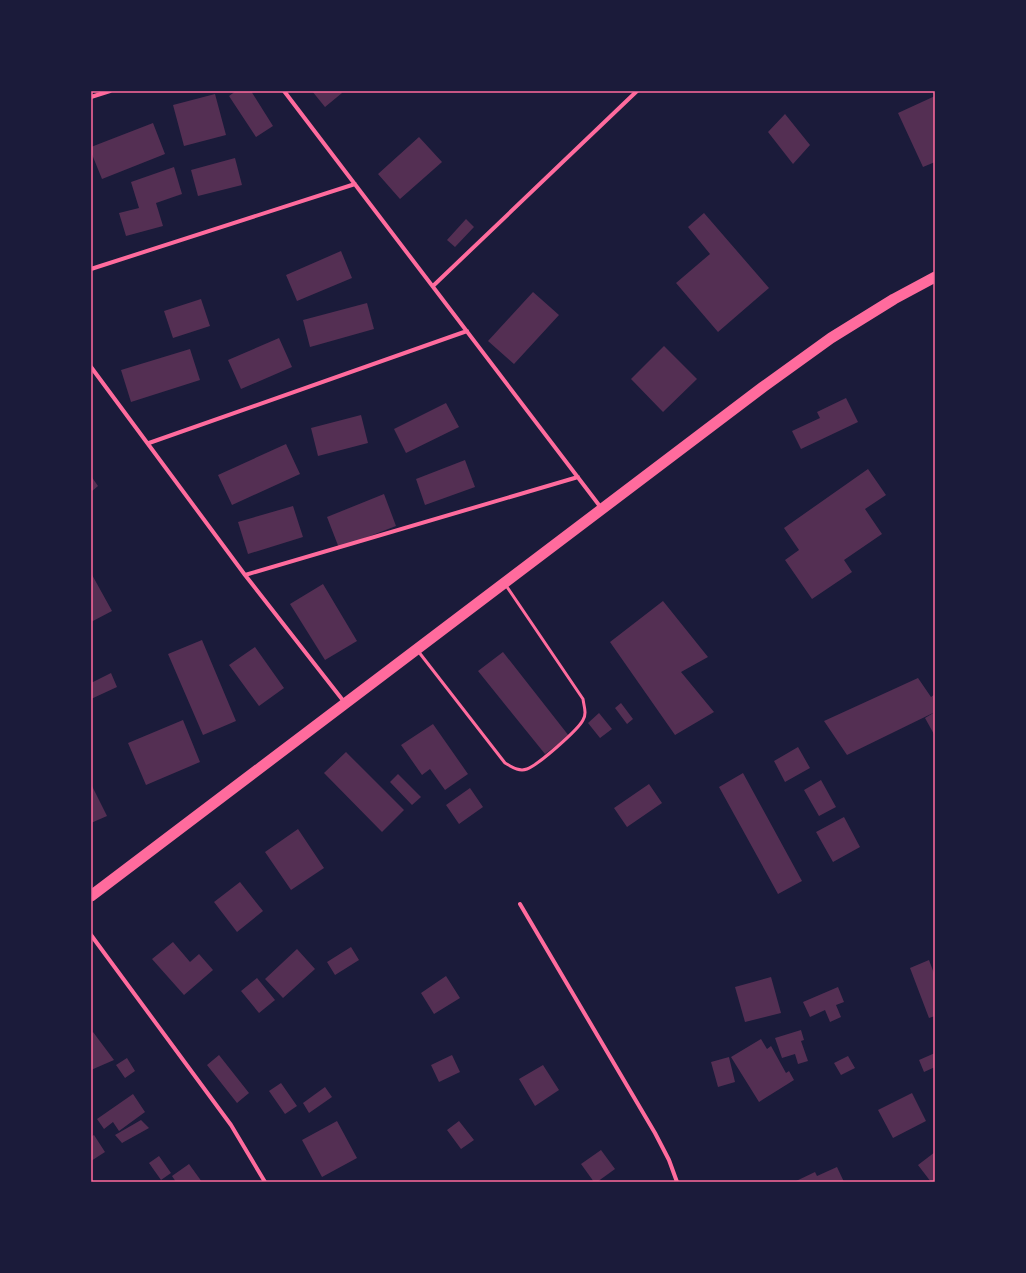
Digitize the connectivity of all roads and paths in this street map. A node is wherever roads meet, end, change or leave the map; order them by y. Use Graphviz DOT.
graph roads {
  1 [pos="110,91"];
  2 [pos="284,91"];
  3 [pos="637,91"];
  4 [pos="91,97"];
  5 [pos="355,184"];
  6 [pos="91,270"];
  7 [pos="935,277"];
  8 [pos="433,286"];
  9 [pos="467,331"];
  10 [pos="91,367"];
  11 [pos="149,443"];
  12 [pos="578,477"];
  13 [pos="602,509"];
  14 [pos="245,575"];
  15 [pos="504,583"];
  16 [pos="416,649"];
  17 [pos="345,703"];
  18 [pos="91,896"];
  19 [pos="520,904"];
  20 [pos="91,935"];
  21 [pos="265,1182"];
  22 [pos="677,1182"];
  1 -- 4 [label="street"];
  2 -- 5 [label="street"];
  3 -- 8 [label="street"];
  5 -- 6 [label="street"];
  5 -- 8 [label="street"];
  7 -- 13 [label="highway"];
  8 -- 9 [label="street"];
  9 -- 11 [label="street"];
  9 -- 12 [label="street"];
  10 -- 11 [label="street"];
  11 -- 14 [label="street"];
  12 -- 13 [label="street"];
  12 -- 14 [label="street"];
  13 -- 15 [label="highway"];
  14 -- 17 [label="street"];
  15 -- 16 [label="highway"];
  15 -- 16 [label="lane"];
  16 -- 17 [label="highway"];
  17 -- 18 [label="highway"];
  19 -- 22 [label="street"];
  20 -- 21 [label="street"];
}
